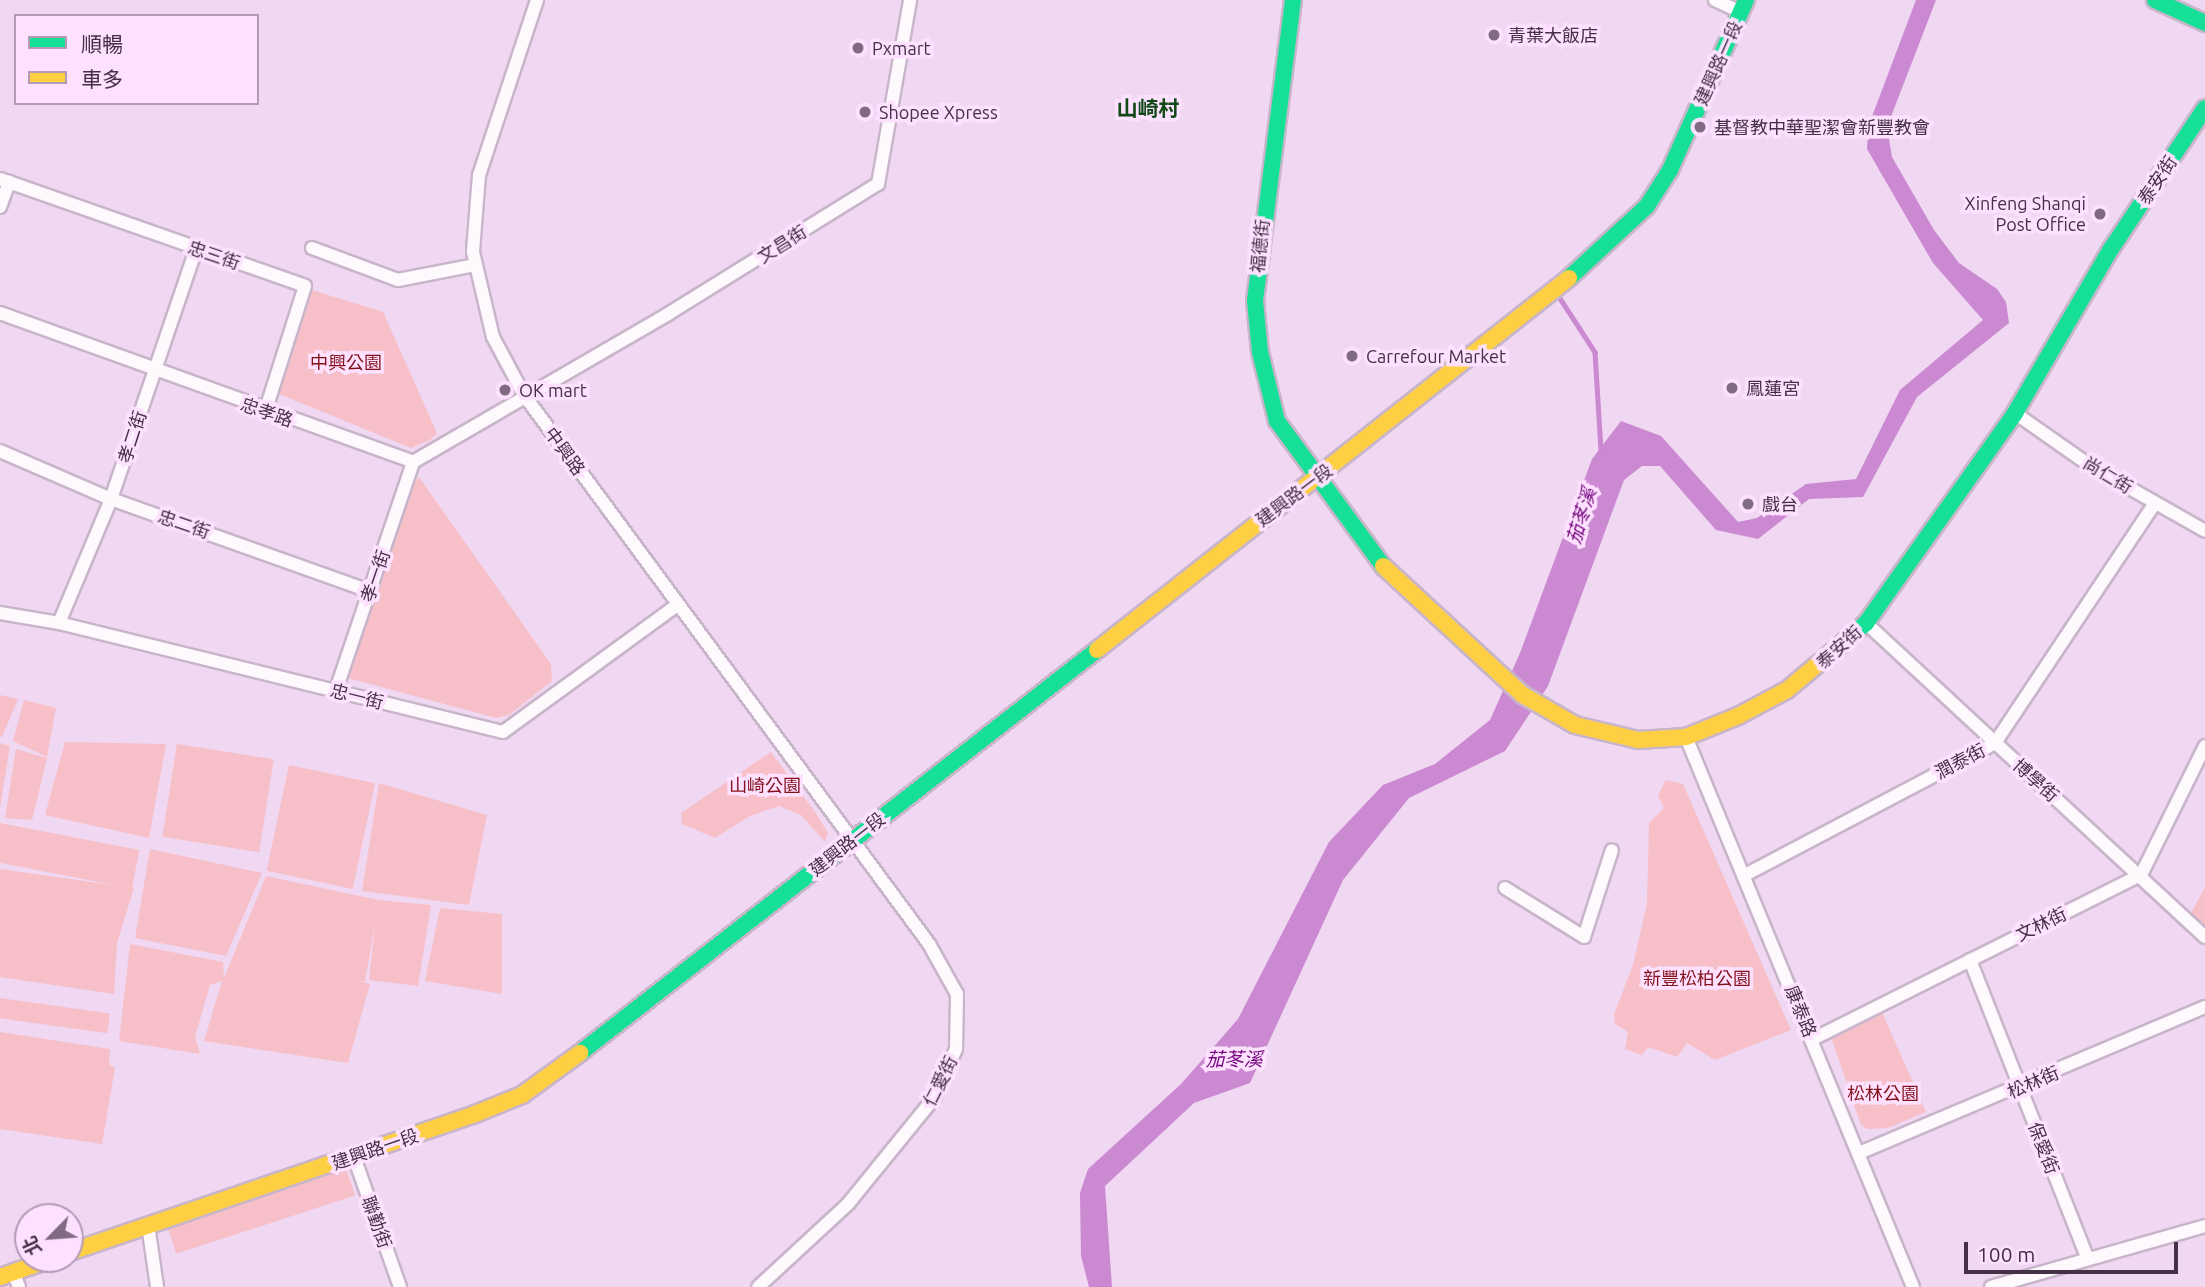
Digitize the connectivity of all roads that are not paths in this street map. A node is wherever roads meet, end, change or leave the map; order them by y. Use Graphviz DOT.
graph roads {
  1 [pos="537,0"];
  2 [pos="910,0"];
  3 [pos="1293,0"];
  4 [pos="1715,0"];
  5 [pos="2155,0"];
  6 [pos="1744,6"];
  7 [pos="2205,23"];
  8 [pos="2205,108"];
  9 [pos="5,180"];
  10 [pos="0,207"];
  11 [pos="312,248"];
  12 [pos="196,249"];
  13 [pos="475,265"];
  14 [pos="0,313"];
  15 [pos="154,371"];
  16 [pos="524,395"];
  17 [pos="265,412"];
  18 [pos="2015,413"];
  19 [pos="0,451"];
  20 [pos="413,462"];
  21 [pos="1316,479"];
  22 [pos="111,499"];
  23 [pos="2155,503"];
  24 [pos="2205,531"];
  25 [pos="370,591"];
  26 [pos="677,605"];
  27 [pos="0,613"];
  28 [pos="59,623"];
  29 [pos="1866,623"];
  30 [pos="336,690"];
  31 [pos="1686,737"];
  32 [pos="1995,743"];
  33 [pos="2205,746"];
  34 [pos="852,841"];
  35 [pos="1612,850"];
  36 [pos="1745,875"];
  37 [pos="2141,875"];
  38 [pos="1505,888"];
  39 [pos="2205,937"];
  40 [pos="1970,960"];
  41 [pos="2205,1007"];
  42 [pos="1813,1039"];
  43 [pos="2020,1087"];
  44 [pos="1859,1153"];
  45 [pos="354,1157"];
  46 [pos="148,1224"];
  47 [pos="2205,1226"];
  48 [pos="84,1247"];
  49 [pos="2088,1258"];
  50 [pos="157,1287"];
  51 [pos="400,1287"];
  52 [pos="758,1287"];
  53 [pos="1913,1287"];
  54 [pos="1991,1287"];
  1 -- 13 [label="street, 中興路"];
  2 -- 16 [label="street, 文昌街"];
  3 -- 21 [label="street, 福德街"];
  4 -- 6 [label="street"];
  5 -- 7 [label="street"];
  6 -- 21 [label="street, 建興路一段"];
  8 -- 18 [label="street, 泰安街"];
  9 -- 10 [label="street"];
  9 -- 12 [label="street, 忠三街"];
  11 -- 13 [label="street"];
  12 -- 15 [label="street, 孝二街"];
  12 -- 17 [label="street, 忠三街"];
  13 -- 16 [label="street, 中興路"];
  14 -- 15 [label="street, 忠孝路"];
  15 -- 17 [label="street, 忠孝路"];
  15 -- 22 [label="street, 孝二街"];
  16 -- 20 [label="street"];
  16 -- 26 [label="street, 中興路"];
  17 -- 20 [label="street, 忠孝路"];
  18 -- 23 [label="street, 尚仁街"];
  18 -- 29 [label="street, 泰安街"];
  19 -- 22 [label="street, 忠二街"];
  20 -- 25 [label="street, 孝一街"];
  21 -- 31 [label="street, 泰安街"];
  21 -- 34 [label="street, 建興路一段"];
  22 -- 25 [label="street, 忠二街"];
  22 -- 28 [label="street, 孝二街"];
  23 -- 24 [label="street, 尚仁街"];
  23 -- 32 [label="street, 潤泰街"];
  25 -- 30 [label="street, 孝一街"];
  26 -- 30 [label="street, 忠一街"];
  26 -- 34 [label="street, 中興路"];
  27 -- 28 [label="street, 忠一街"];
  28 -- 30 [label="street, 忠一街"];
  29 -- 31 [label="street, 泰安街"];
  29 -- 32 [label="street, 博學街"];
  31 -- 36 [label="street, 康泰路"];
  32 -- 36 [label="street, 潤泰街"];
  32 -- 37 [label="street, 博學街"];
  33 -- 37 [label="street"];
  34 -- 45 [label="street, 建興路一段"];
  34 -- 52 [label="street, 仁愛街"];
  35 -- 38 [label="street"];
  36 -- 42 [label="street, 康泰路"];
  37 -- 39 [label="street, 博學街"];
  37 -- 40 [label="street, 文林街"];
  40 -- 42 [label="street, 文林街"];
  40 -- 43 [label="street, 保愛街"];
  41 -- 43 [label="street, 松林街"];
  42 -- 44 [label="street, 康泰路"];
  43 -- 44 [label="street, 松林街"];
  43 -- 49 [label="street, 保愛街"];
  44 -- 53 [label="street, 康泰路"];
  45 -- 46 [label="street, 建興路一段"];
  45 -- 51 [label="street, 聯勤街"];
  46 -- 48 [label="street, 建興路一段"];
  46 -- 50 [label="street"];
  47 -- 49 [label="street"];
  49 -- 54 [label="street"];
}
